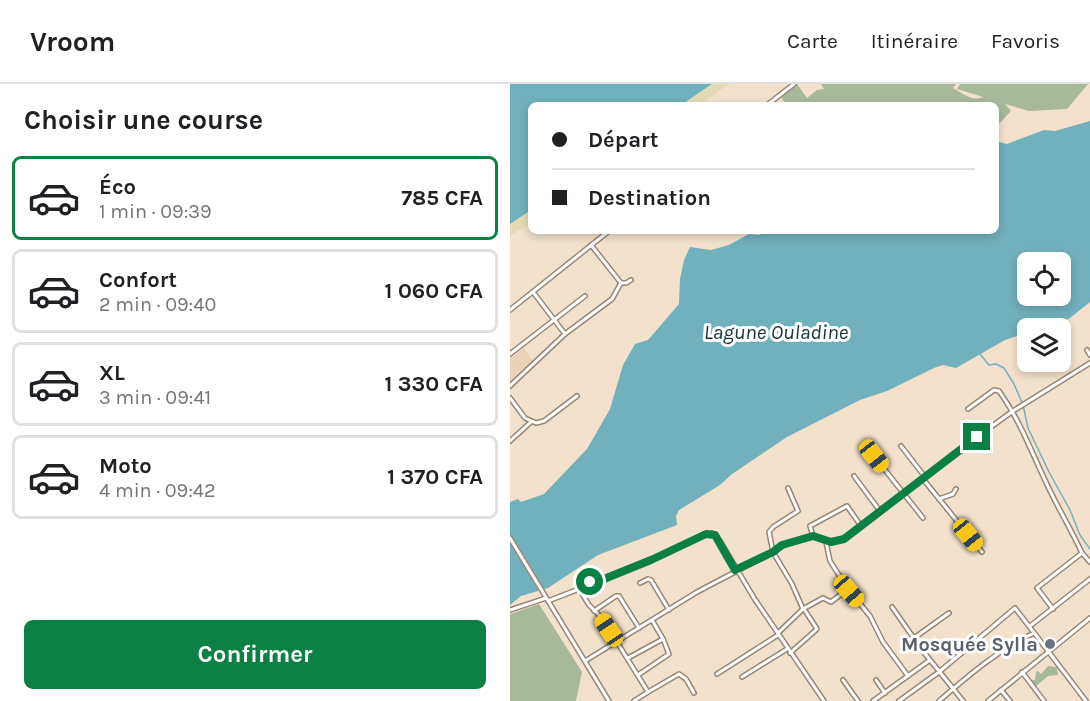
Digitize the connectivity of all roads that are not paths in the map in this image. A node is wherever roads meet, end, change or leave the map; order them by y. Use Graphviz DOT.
graph roads {
  1 [pos="794,84"];
  2 [pos="771,102"];
  3 [pos="605,234"];
  4 [pos="591,245"];
  5 [pos="631,280"];
  6 [pos="621,283"];
  7 [pos="533,292"];
  8 [pos="585,296"];
  9 [pos="510,310"];
  10 [pos="555,320"];
  11 [pos="565,334"];
  12 [pos="1088,350"];
  13 [pos="510,354"];
  14 [pos="1090,355"];
  15 [pos="1090,363"];
  16 [pos="510,386"];
  17 [pos="577,396"];
  18 [pos="510,398"];
  19 [pos="968,409"];
  20 [pos="1013,411"];
  21 [pos="531,422"];
  22 [pos="510,441"];
  23 [pos="901,446"];
  24 [pos="874,456"];
  25 [pos="854,476"];
  26 [pos="924,478"];
  27 [pos="788,488"];
  28 [pos="956,489"];
  29 [pos="904,494"];
  30 [pos="939,499"];
  31 [pos="880,512"];
  32 [pos="923,518"];
  33 [pos="861,526"];
  34 [pos="813,536"];
  35 [pos="510,538"];
  36 [pos="826,542"];
  37 [pos="773,552"];
  38 [pos="982,552"];
  39 [pos="1082,553"];
  40 [pos="1090,562"];
  41 [pos="735,570"];
  42 [pos="1090,579"];
  43 [pos="640,583"];
  44 [pos="579,589"];
  45 [pos="848,590"];
  46 [pos="546,598"];
  47 [pos="892,607"];
  48 [pos="803,609"];
  49 [pos="1053,609"];
  50 [pos="510,610"];
  51 [pos="669,610"];
  52 [pos="594,611"];
  53 [pos="949,613"];
  54 [pos="1090,618"];
  55 [pos="652,620"];
  56 [pos="1030,626"];
  57 [pos="639,628"];
  58 [pos="1034,633"];
  59 [pos="778,634"];
  60 [pos="913,638"];
  61 [pos="663,639"];
  62 [pos="617,642"];
  63 [pos="787,649"];
  64 [pos="1048,651"];
  65 [pos="790,653"];
  66 [pos="627,658"];
  67 [pos="930,660"];
  68 [pos="585,661"];
  69 [pos="939,672"];
  70 [pos="1022,672"];
  71 [pos="717,674"];
  72 [pos="638,675"];
  73 [pos="908,676"];
  74 [pos="742,677"];
  75 [pos="843,680"];
  76 [pos="876,680"];
  77 [pos="953,689"];
  78 [pos="1001,690"];
  79 [pos="648,692"];
  80 [pos="694,693"];
  81 [pos="885,693"];
  82 [pos="609,701"];
  83 [pos="634,701"];
  84 [pos="824,701"];
  85 [pos="858,701"];
  86 [pos="873,701"];
  87 [pos="899,701"];
  88 [pos="939,701"];
  89 [pos="963,701"];
  90 [pos="988,701"];
  91 [pos="1010,701"];
  92 [pos="1044,701"];
  93 [pos="1086,701"];
  1 -- 2 [label="street"];
  3 -- 4 [label="street"];
  4 -- 6 [label="street"];
  4 -- 7 [label="street"];
  5 -- 6 [label="street"];
  6 -- 11 [label="street"];
  7 -- 9 [label="street"];
  7 -- 10 [label="street"];
  8 -- 10 [label="street"];
  10 -- 11 [label="street"];
  10 -- 13 [label="street"];
  11 -- 16 [label="street"];
  12 -- 14 [label="street"];
  15 -- 20 [label="street"];
  17 -- 21 [label="street"];
  18 -- 21 [label="street"];
  19 -- 20 [label="street"];
  20 -- 26 [label="street"];
  20 -- 39 [label="street"];
  21 -- 22 [label="street"];
  23 -- 26 [label="street"];
  24 -- 29 [label="street"];
  25 -- 31 [label="street"];
  26 -- 29 [label="street"];
  26 -- 30 [label="street"];
  27 -- 37 [label="street"];
  28 -- 30 [label="street"];
  29 -- 31 [label="street"];
  29 -- 32 [label="street"];
  30 -- 38 [label="street"];
  31 -- 33 [label="street"];
  33 -- 34 [label="street"];
  33 -- 36 [label="street"];
  34 -- 36 [label="street"];
  34 -- 37 [label="street"];
  35 -- 46 [label="street"];
  36 -- 45 [label="street"];
  37 -- 41 [label="street"];
  37 -- 48 [label="street"];
  39 -- 40 [label="street"];
  39 -- 49 [label="street"];
  41 -- 44 [label="street"];
  41 -- 51 [label="street"];
  41 -- 59 [label="street"];
  42 -- 49 [label="street"];
  43 -- 51 [label="street"];
  44 -- 46 [label="street"];
  44 -- 52 [label="street"];
  45 -- 48 [label="street"];
  45 -- 73 [label="street"];
  46 -- 50 [label="street"];
  46 -- 68 [label="street"];
  47 -- 60 [label="street"];
  48 -- 59 [label="street"];
  48 -- 65 [label="street"];
  49 -- 56 [label="street"];
  51 -- 55 [label="street"];
  52 -- 57 [label="street"];
  52 -- 62 [label="street"];
  53 -- 60 [label="street"];
  54 -- 64 [label="street"];
  55 -- 57 [label="street"];
  55 -- 61 [label="street"];
  56 -- 58 [label="street"];
  56 -- 69 [label="street"];
  57 -- 62 [label="street"];
  58 -- 64 [label="street"];
  58 -- 77 [label="street"];
  59 -- 63 [label="street"];
  59 -- 71 [label="street"];
  60 -- 67 [label="street"];
  61 -- 66 [label="street"];
  61 -- 72 [label="street"];
  62 -- 66 [label="street"];
  62 -- 68 [label="street"];
  63 -- 65 [label="street"];
  63 -- 74 [label="street"];
  64 -- 70 [label="street"];
  64 -- 93 [label="street"];
  65 -- 84 [label="street"];
  66 -- 72 [label="street"];
  67 -- 69 [label="street"];
  67 -- 73 [label="street"];
  68 -- 82 [label="street"];
  69 -- 77 [label="street"];
  69 -- 87 [label="street"];
  70 -- 78 [label="street"];
  70 -- 92 [label="street"];
  72 -- 79 [label="street"];
  73 -- 81 [label="street"];
  75 -- 85 [label="street"];
  76 -- 81 [label="street"];
  77 -- 88 [label="street"];
  77 -- 89 [label="street"];
  78 -- 90 [label="street"];
  78 -- 91 [label="street"];
  79 -- 80 [label="street"];
  79 -- 83 [label="street"];
  81 -- 86 [label="street"];
}
